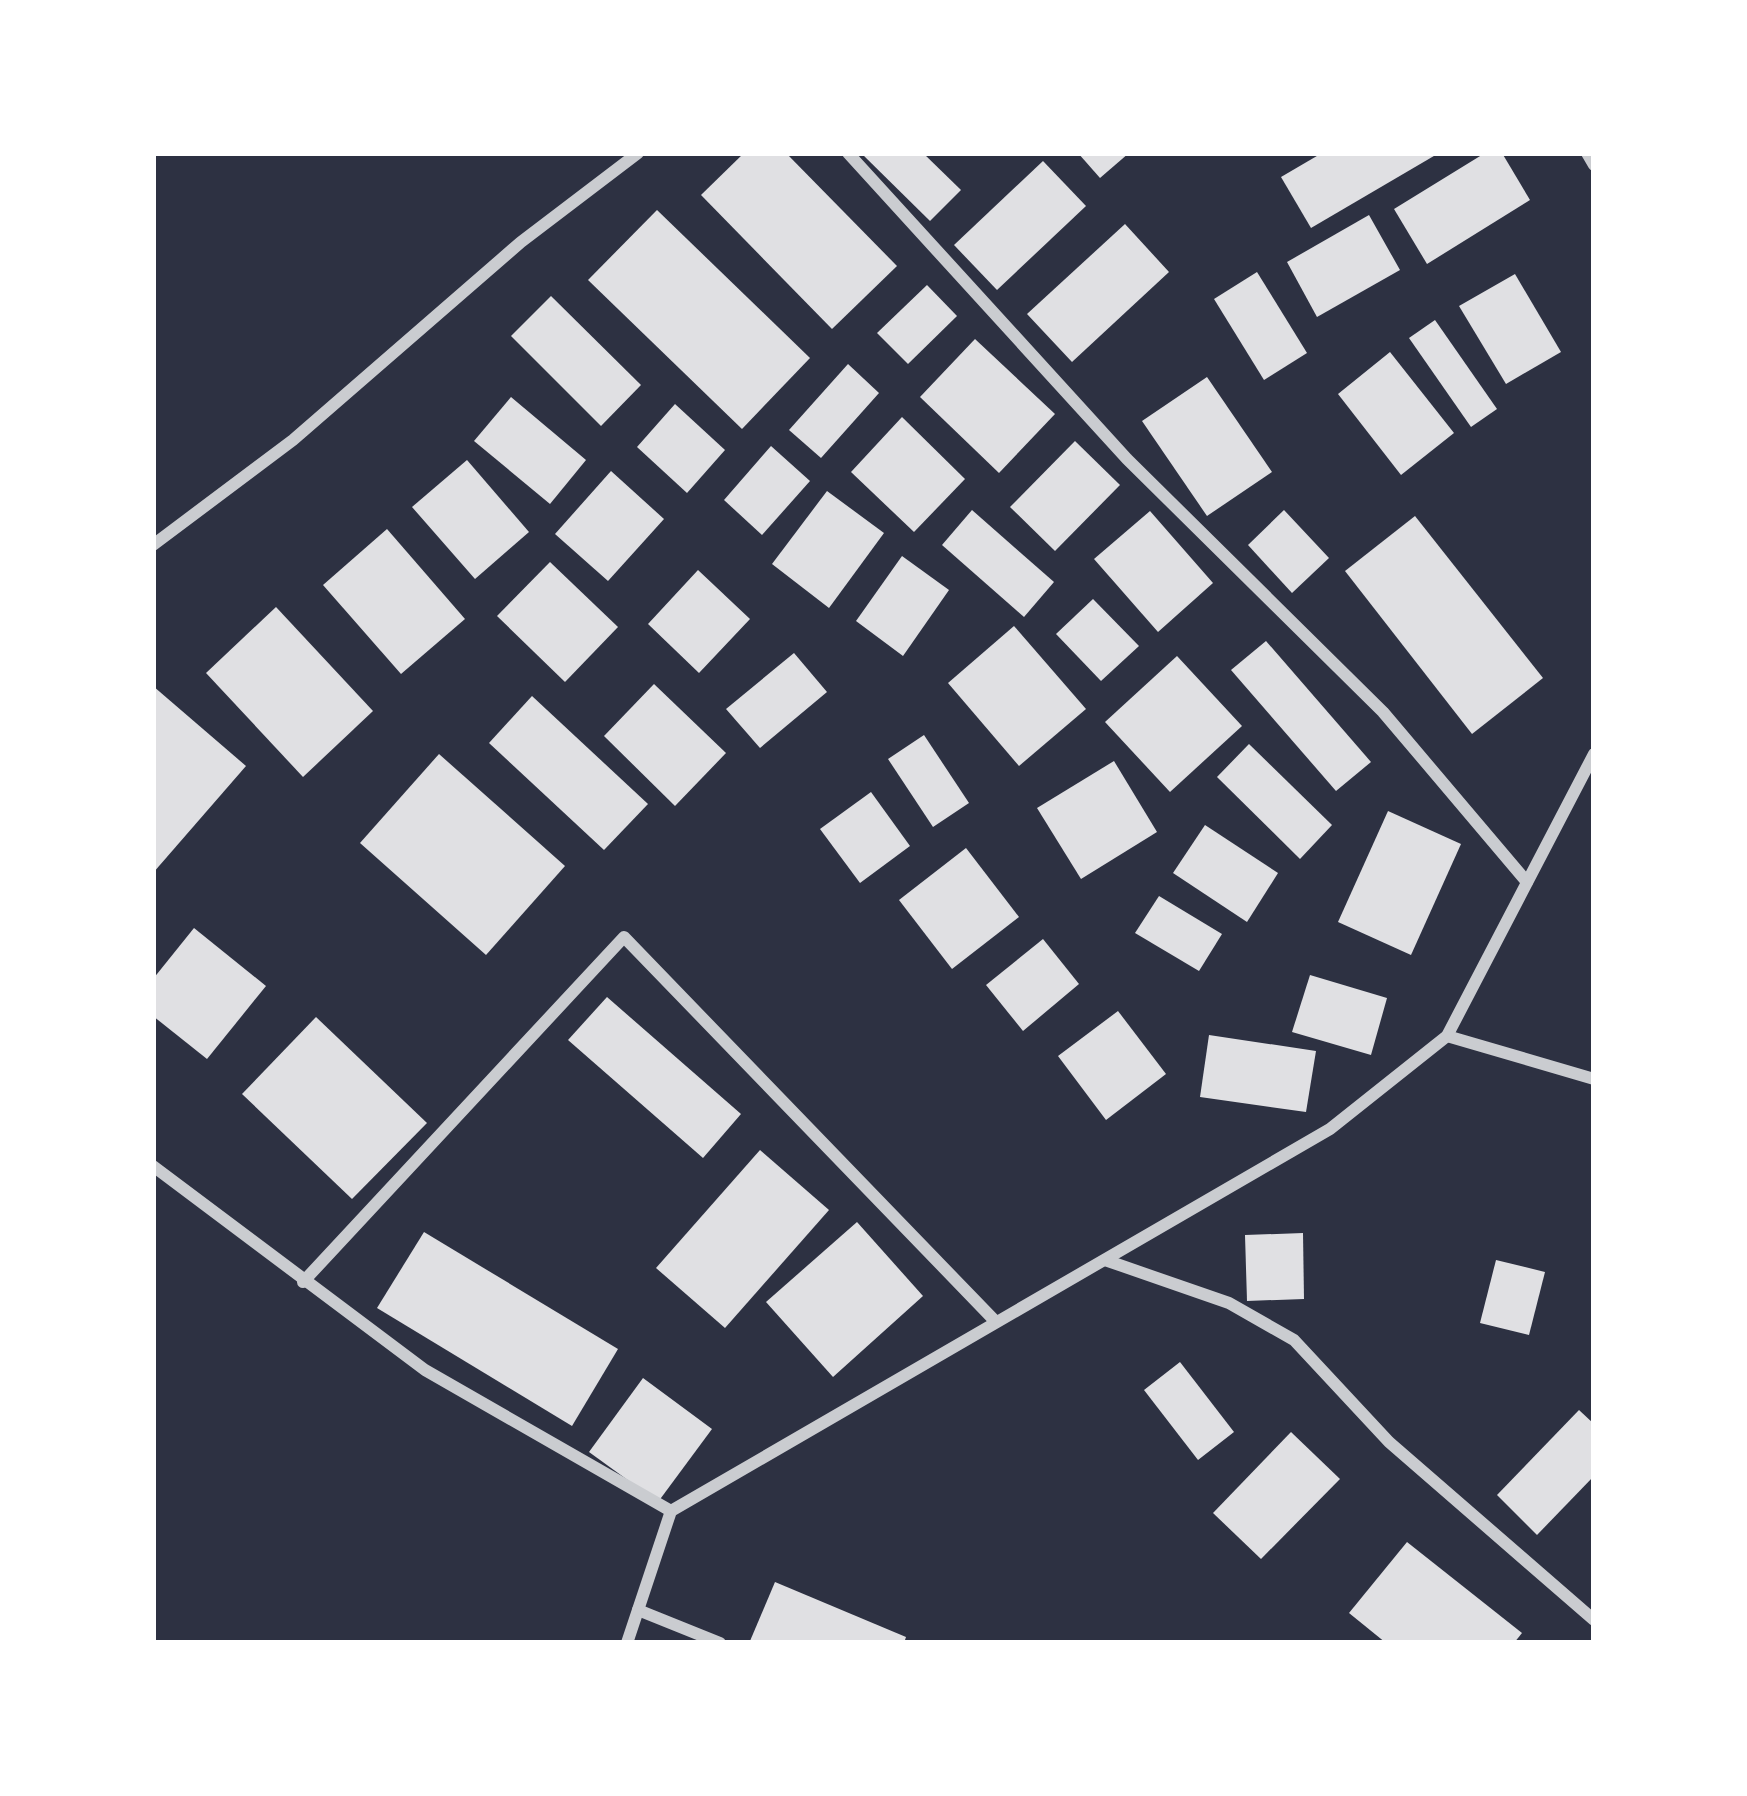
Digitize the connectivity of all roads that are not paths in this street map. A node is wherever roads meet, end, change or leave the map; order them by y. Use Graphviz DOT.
graph roads {
  1 [pos="638,153"];
  2 [pos="848,153"];
  3 [pos="1587,153"];
  4 [pos="1594,165"];
  5 [pos="153,545"];
  6 [pos="1594,754"];
  7 [pos="1527,882"];
  8 [pos="1447,1036"];
  9 [pos="1594,1078"];
  10 [pos="153,1166"];
  11 [pos="1105,1260"];
  12 [pos="303,1282"];
  13 [pos="996,1322"];
  14 [pos="671,1511"];
  15 [pos="638,1610"];
  16 [pos="1594,1620"];
  17 [pos="627,1643"];
  18 [pos="720,1643"];
  1 -- 5 [label="street"];
  2 -- 7 [label="street"];
  3 -- 4 [label="street"];
  6 -- 7 [label="street"];
  7 -- 8 [label="street"];
  8 -- 9 [label="street"];
  8 -- 11 [label="street"];
  10 -- 12 [label="street"];
  11 -- 13 [label="street"];
  11 -- 16 [label="street"];
  12 -- 13 [label="street"];
  12 -- 14 [label="street"];
  13 -- 14 [label="street"];
  14 -- 15 [label="street"];
  15 -- 17 [label="street"];
  15 -- 18 [label="street"];
}
